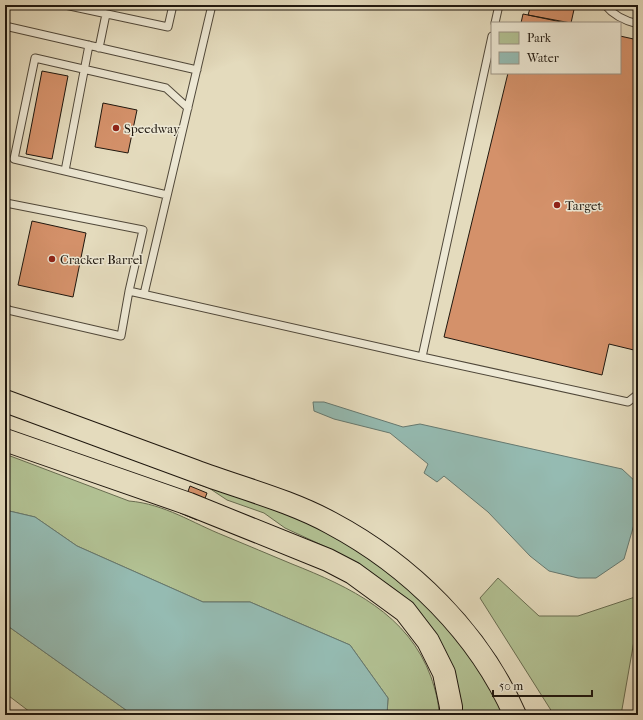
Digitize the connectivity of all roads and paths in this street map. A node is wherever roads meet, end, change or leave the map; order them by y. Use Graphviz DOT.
graph roads {
  1 [pos="64,5"];
  2 [pos="173,5"];
  3 [pos="212,5"];
  4 [pos="499,5"];
  5 [pos="605,5"];
  6 [pos="106,14"];
  7 [pos="495,22"];
  8 [pos="638,24"];
  9 [pos="5,26"];
  10 [pos="491,41"];
  11 [pos="89,45"];
  12 [pos="99,48"];
  13 [pos="85,70"];
  14 [pos="197,70"];
  15 [pos="188,108"];
  16 [pos="64,171"];
  17 [pos="167,195"];
  18 [pos="5,206"];
  19 [pos="129,291"];
  20 [pos="144,294"];
  21 [pos="5,305"];
  22 [pos="422,356"];
  23 [pos="638,394"];
  24 [pos="5,401"];
  25 [pos="5,440"];
  26 [pos="451,715"];
  27 [pos="515,715"];
  1 -- 6 [label="lane"];
  2 -- 6 [label="lane"];
  3 -- 14 [label="lane"];
  4 -- 7 [label="lane"];
  5 -- 8 [label="lane"];
  6 -- 12 [label="lane"];
  9 -- 11 [label="lane"];
  10 -- 22 [label="lane"];
  11 -- 12 [label="lane"];
  11 -- 13 [label="lane"];
  12 -- 14 [label="lane"];
  13 -- 15 [label="lane"];
  13 -- 16 [label="lane"];
  13 -- 16 [label="lane"];
  14 -- 15 [label="lane"];
  15 -- 17 [label="lane"];
  16 -- 17 [label="lane"];
  17 -- 20 [label="lane"];
  18 -- 19 [label="lane"];
  19 -- 20 [label="lane"];
  19 -- 21 [label="lane"];
  20 -- 22 [label="lane"];
  22 -- 23 [label="lane"];
  24 -- 27 [label="highway"];
  25 -- 26 [label="highway"];
}
